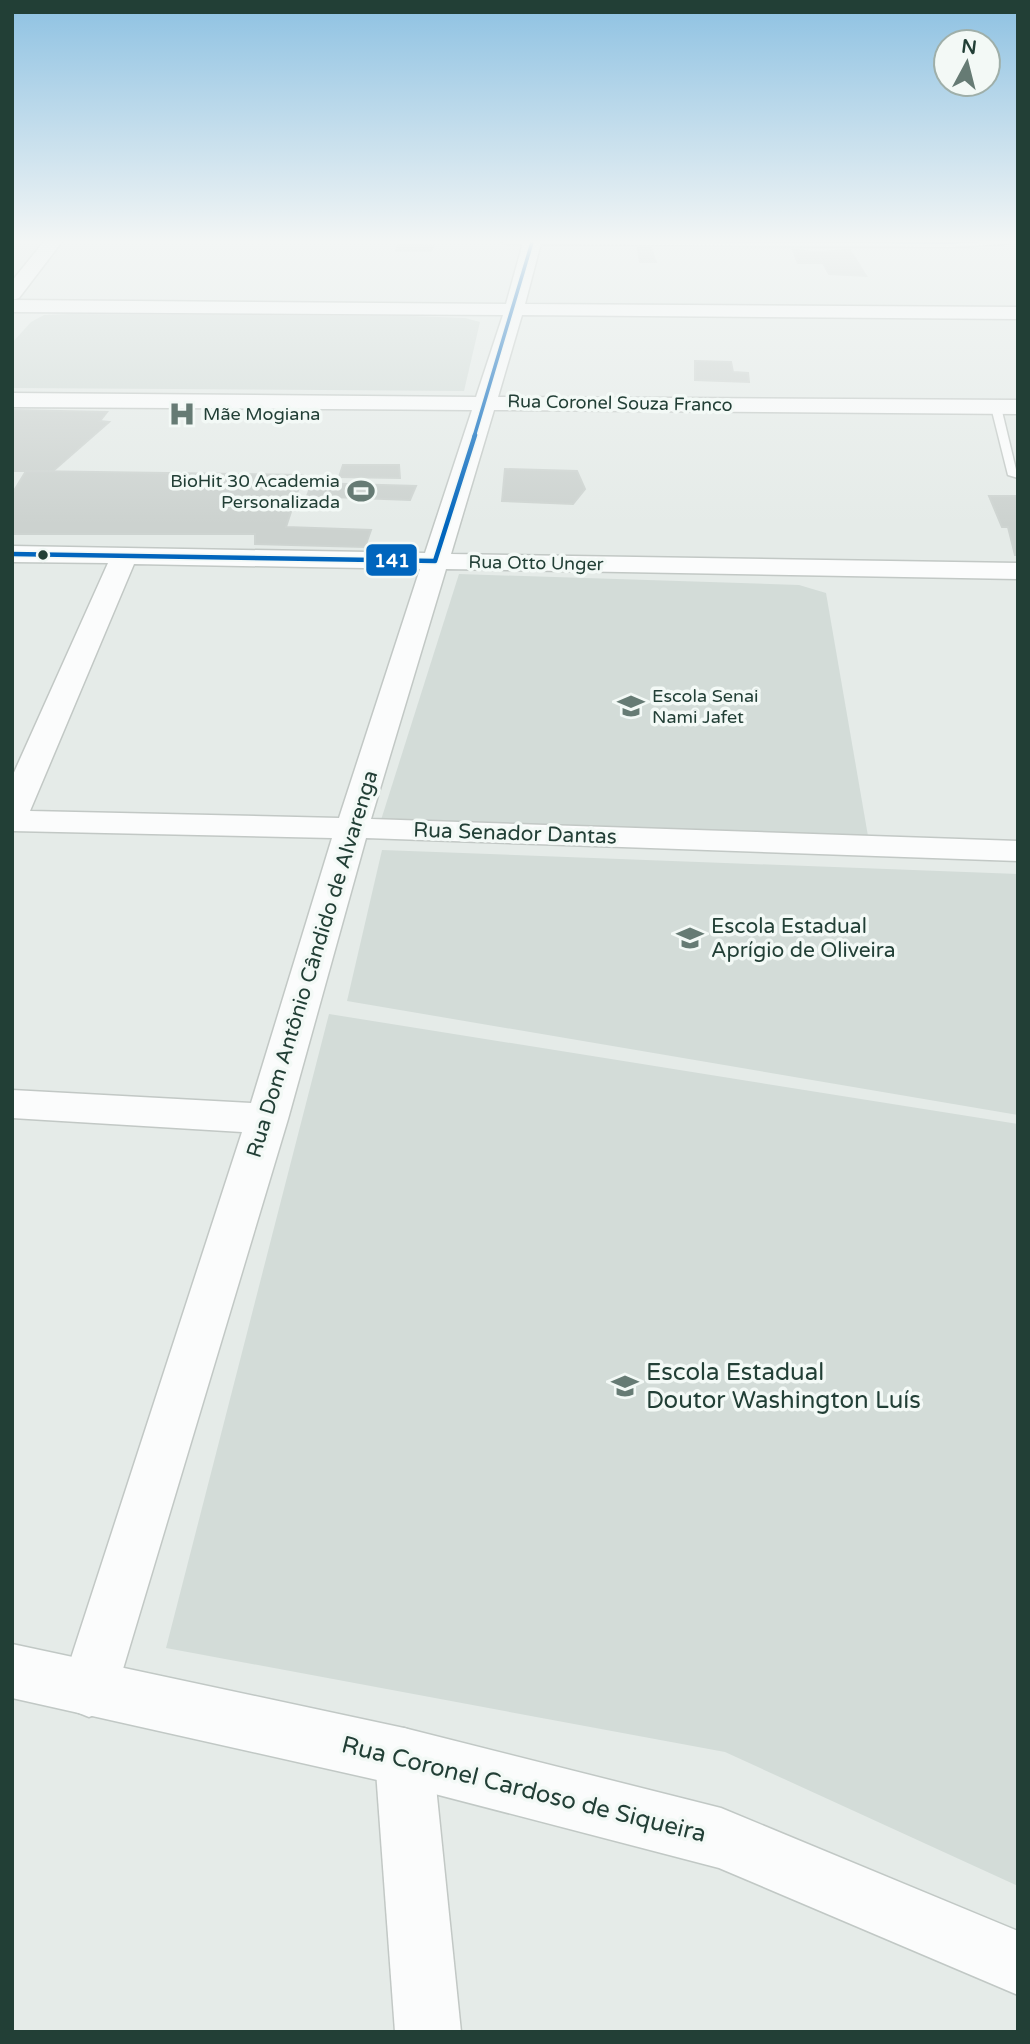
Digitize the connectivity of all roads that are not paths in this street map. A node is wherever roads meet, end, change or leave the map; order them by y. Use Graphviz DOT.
graph roads {
  1 [pos="506,334"];
  2 [pos="12,400"];
  3 [pos="483,402"];
  4 [pos="1007,407"];
  5 [pos="1014,475"];
  6 [pos="12,554"];
  7 [pos="124,556"];
  8 [pos="435,561"];
  9 [pos="1018,571"];
  10 [pos="12,814"];
  11 [pos="12,821"];
  12 [pos="352,828"];
  13 [pos="1018,851"];
  14 [pos="12,1104"];
  15 [pos="267,1119"];
  16 [pos="12,1671"];
  17 [pos="89,1689"];
  18 [pos="404,1758"];
  19 [pos="1018,1963"];
  20 [pos="428,2032"];
  1 -- 3 [label="street, Rua Dom Antônio Cândido de Alvarenga"];
  2 -- 3 [label="street, Rua Coronel Souza Franco"];
  3 -- 4 [label="street, Rua Coronel Souza Franco"];
  3 -- 8 [label="street, Rua Dom Antônio Cândido de Alvarenga"];
  4 -- 5 [label="lane"];
  6 -- 7 [label="street, Rua Otto Unger"];
  7 -- 8 [label="street, Rua Otto Unger"];
  7 -- 10 [label="street"];
  8 -- 9 [label="street, Rua Otto Unger"];
  8 -- 12 [label="street, Rua Dom Antônio Cândido de Alvarenga"];
  11 -- 12 [label="street, Rua Senador Dantas"];
  12 -- 13 [label="street, Rua Senador Dantas"];
  12 -- 15 [label="street, Rua Dom Antônio Cândido de Alvarenga"];
  14 -- 15 [label="street"];
  15 -- 17 [label="street, Rua Dom Antônio Cândido de Alvarenga"];
  16 -- 17 [label="street, Rua Coronel Cardoso de Siqueira"];
  17 -- 18 [label="street, Rua Coronel Cardoso de Siqueira"];
  18 -- 19 [label="street, Rua Coronel Cardoso de Siqueira"];
  18 -- 20 [label="street"];
}
